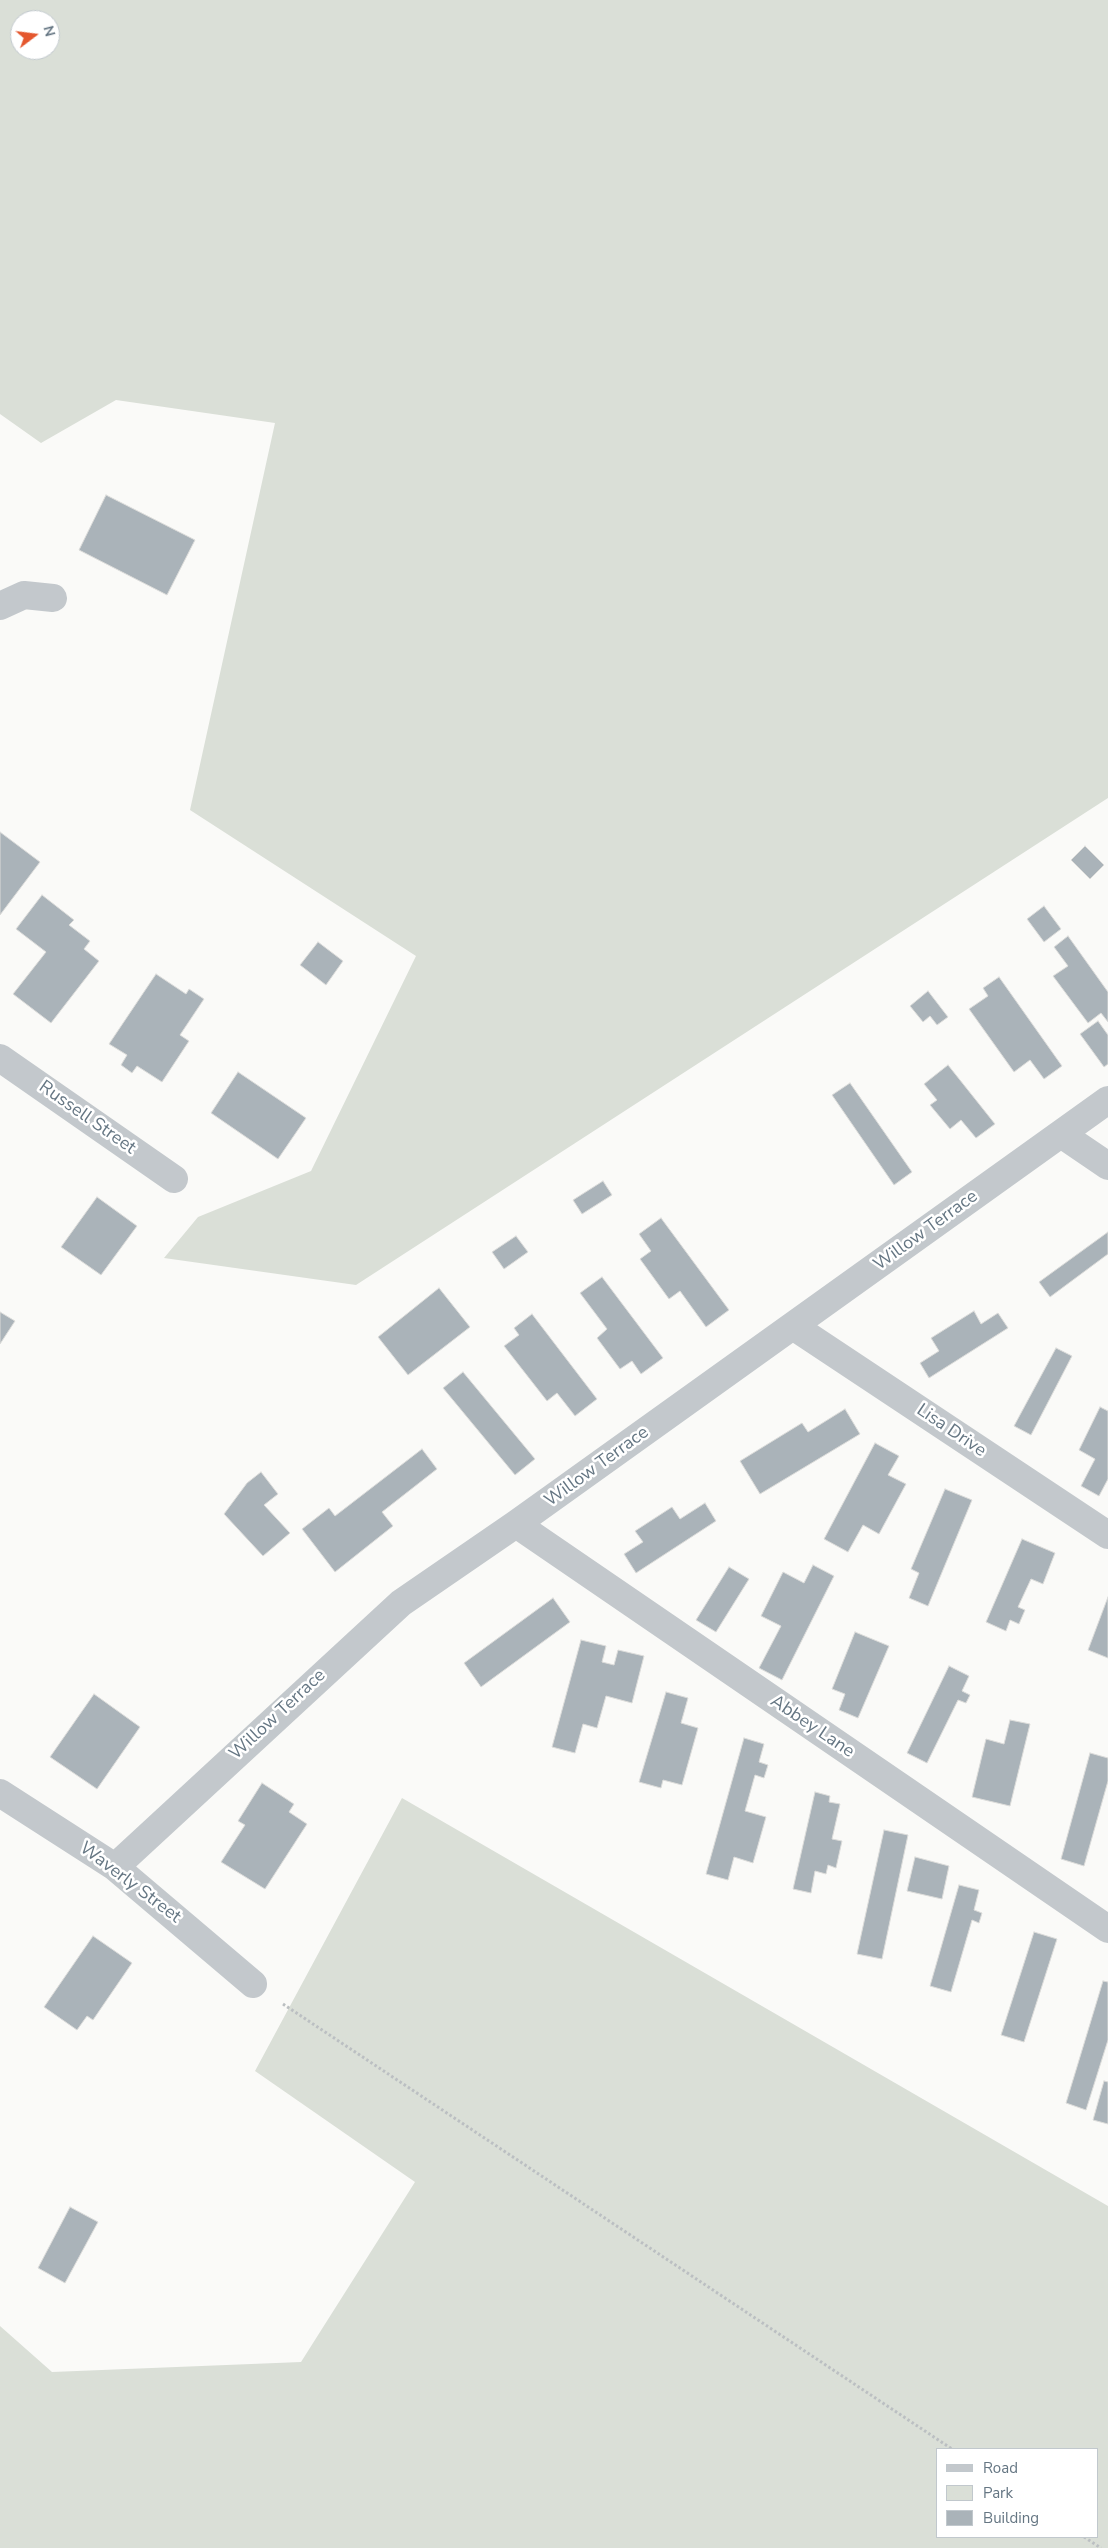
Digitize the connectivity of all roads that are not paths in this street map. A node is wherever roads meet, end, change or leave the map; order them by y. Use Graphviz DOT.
graph roads {
  1 [pos="53,598"];
  2 [pos="0,606"];
  3 [pos="0,1058"];
  4 [pos="1108,1100"];
  5 [pos="1061,1134"];
  6 [pos="1108,1166"];
  7 [pos="174,1179"];
  8 [pos="793,1326"];
  9 [pos="516,1524"];
  10 [pos="1108,1535"];
  11 [pos="0,1793"];
  12 [pos="114,1867"];
  13 [pos="1108,1929"];
  14 [pos="253,1984"];
  1 -- 2 [label="street"];
  3 -- 7 [label="street, Russell Street"];
  4 -- 5 [label="street, Willow Terrace"];
  5 -- 6 [label="street"];
  5 -- 8 [label="street, Willow Terrace"];
  8 -- 9 [label="street, Willow Terrace"];
  8 -- 10 [label="street, Lisa Drive"];
  9 -- 12 [label="street, Willow Terrace"];
  9 -- 13 [label="street, Abbey Lane"];
  11 -- 12 [label="street, Waverly Street"];
  12 -- 14 [label="street, Waverly Street"];
}
